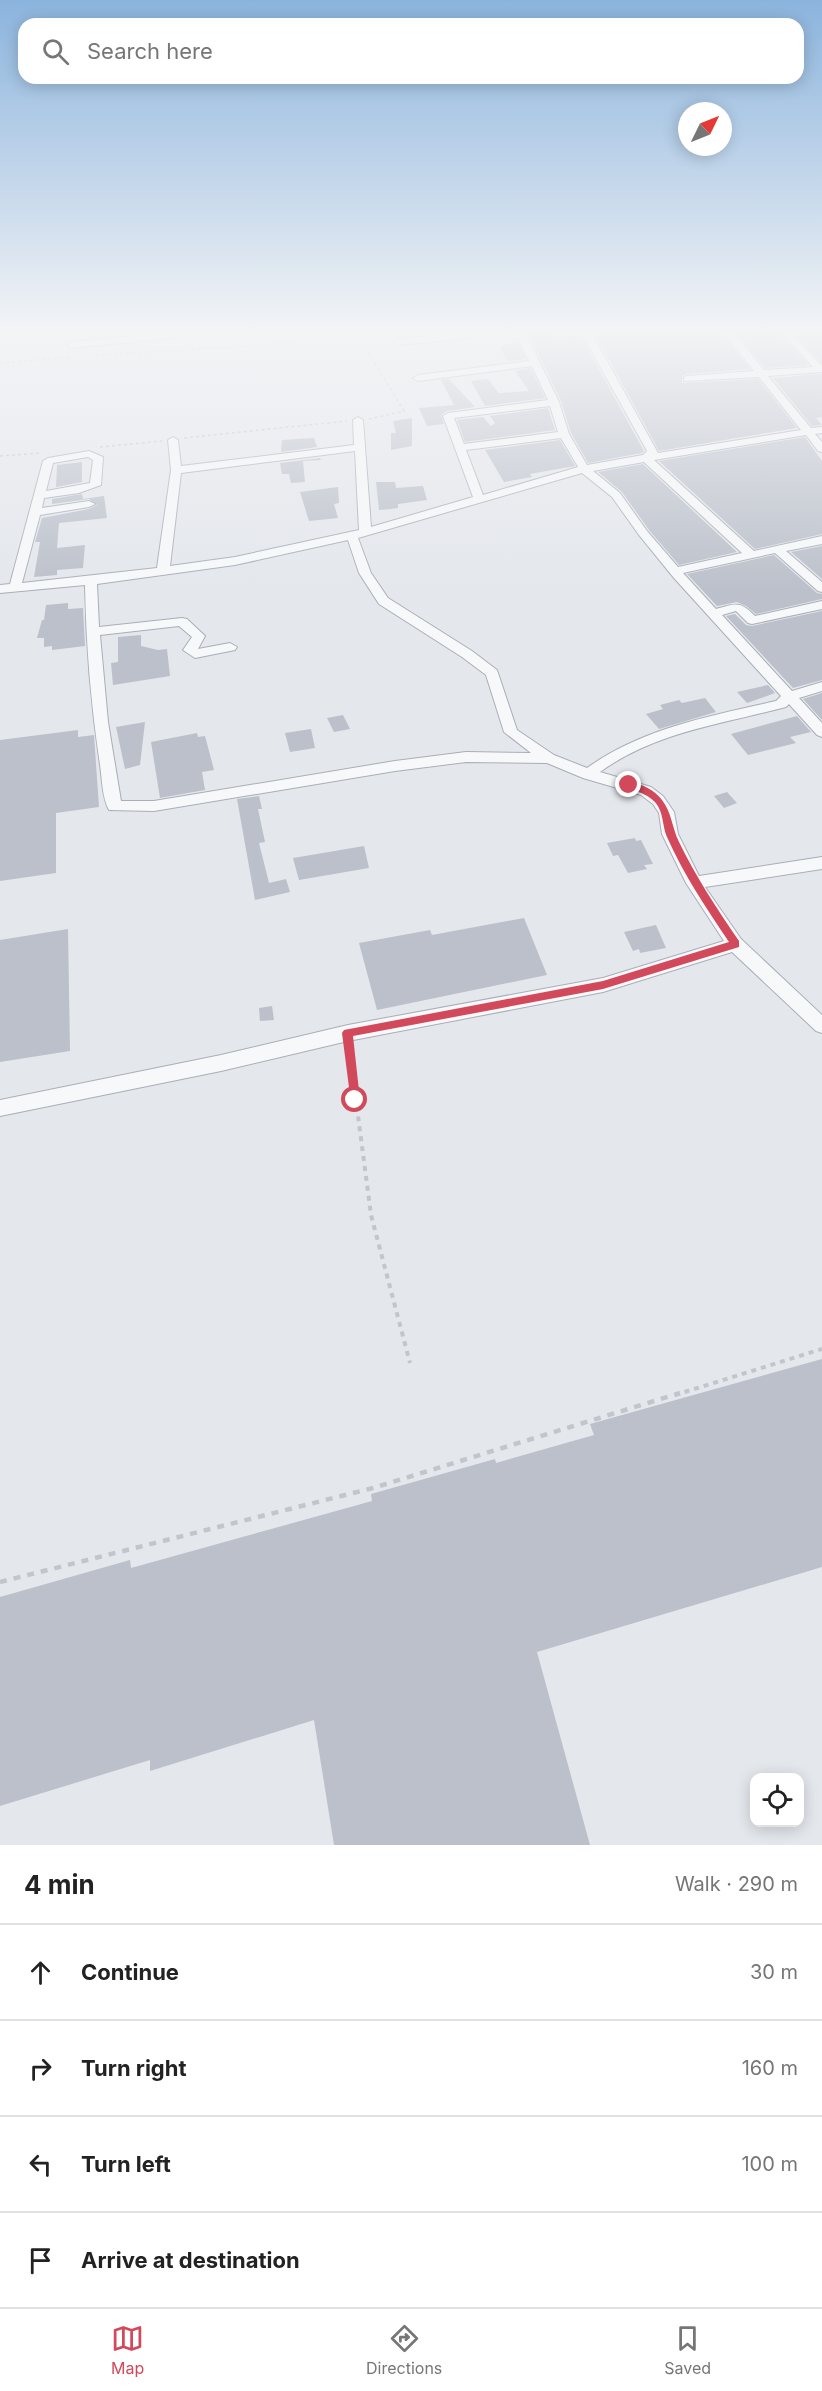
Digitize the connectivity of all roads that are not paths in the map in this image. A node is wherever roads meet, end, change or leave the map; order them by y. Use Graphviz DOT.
graph roads {
  1 [pos="449,418"];
  2 [pos="559,418"];
  3 [pos="634,418"];
  4 [pos="798,418"];
  5 [pos="358,420"];
  6 [pos="822,430"];
  7 [pos="809,432"];
  8 [pos="564,434"];
  9 [pos="173,440"];
  10 [pos="360,447"];
  11 [pos="459,448"];
  12 [pos="822,449"];
  13 [pos="646,458"];
  14 [pos="584,469"];
  15 [pos="176,470"];
  16 [pos="39,495"];
  17 [pos="479,498"];
  18 [pos="89,504"];
  19 [pos="35,512"];
  20 [pos="359,533"];
  21 [pos="822,540"];
  22 [pos="777,549"];
  23 [pos="750,554"];
  24 [pos="675,571"];
  25 [pos="163,572"];
  26 [pos="91,581"];
  27 [pos="15,588"];
  28 [pos="822,588"];
  29 [pos="0,589"];
  30 [pos="822,605"];
  31 [pos="713,613"];
  32 [pos="92,632"];
  33 [pos="230,647"];
  34 [pos="822,686"];
  35 [pos="789,697"];
  36 [pos="822,732"];
  37 [pos="549,758"];
  38 [pos="588,774"];
  39 [pos="822,863"];
  40 [pos="694,883"];
  41 [pos="735,944"];
  42 [pos="822,1026"];
  43 [pos="0,1108"];
  1 -- 11 [label="street"];
  2 -- 8 [label="street"];
  3 -- 13 [label="street"];
  4 -- 7 [label="street"];
  5 -- 10 [label="street"];
  6 -- 7 [label="street"];
  7 -- 12 [label="street"];
  7 -- 13 [label="street"];
  8 -- 11 [label="street"];
  8 -- 14 [label="street"];
  9 -- 15 [label="street"];
  10 -- 15 [label="street"];
  10 -- 20 [label="street"];
  11 -- 17 [label="street"];
  13 -- 14 [label="street"];
  13 -- 23 [label="street"];
  14 -- 17 [label="street"];
  14 -- 24 [label="street"];
  15 -- 25 [label="street"];
  16 -- 16 [label="street"];
  16 -- 19 [label="street"];
  17 -- 20 [label="street"];
  18 -- 19 [label="street"];
  19 -- 27 [label="street"];
  20 -- 25 [label="street"];
  20 -- 37 [label="street"];
  21 -- 22 [label="street"];
  22 -- 23 [label="street"];
  22 -- 28 [label="street"];
  23 -- 24 [label="street"];
  24 -- 31 [label="street"];
  25 -- 26 [label="street"];
  26 -- 27 [label="street"];
  26 -- 32 [label="street"];
  27 -- 29 [label="street"];
  30 -- 31 [label="street"];
  31 -- 35 [label="street"];
  32 -- 33 [label="street"];
  32 -- 37 [label="street"];
  34 -- 35 [label="street"];
  35 -- 36 [label="street"];
  35 -- 38 [label="street"];
  37 -- 38 [label="street"];
  38 -- 40 [label="street"];
  39 -- 40 [label="street"];
  40 -- 41 [label="street"];
  41 -- 42 [label="street"];
  41 -- 43 [label="street"];
}
